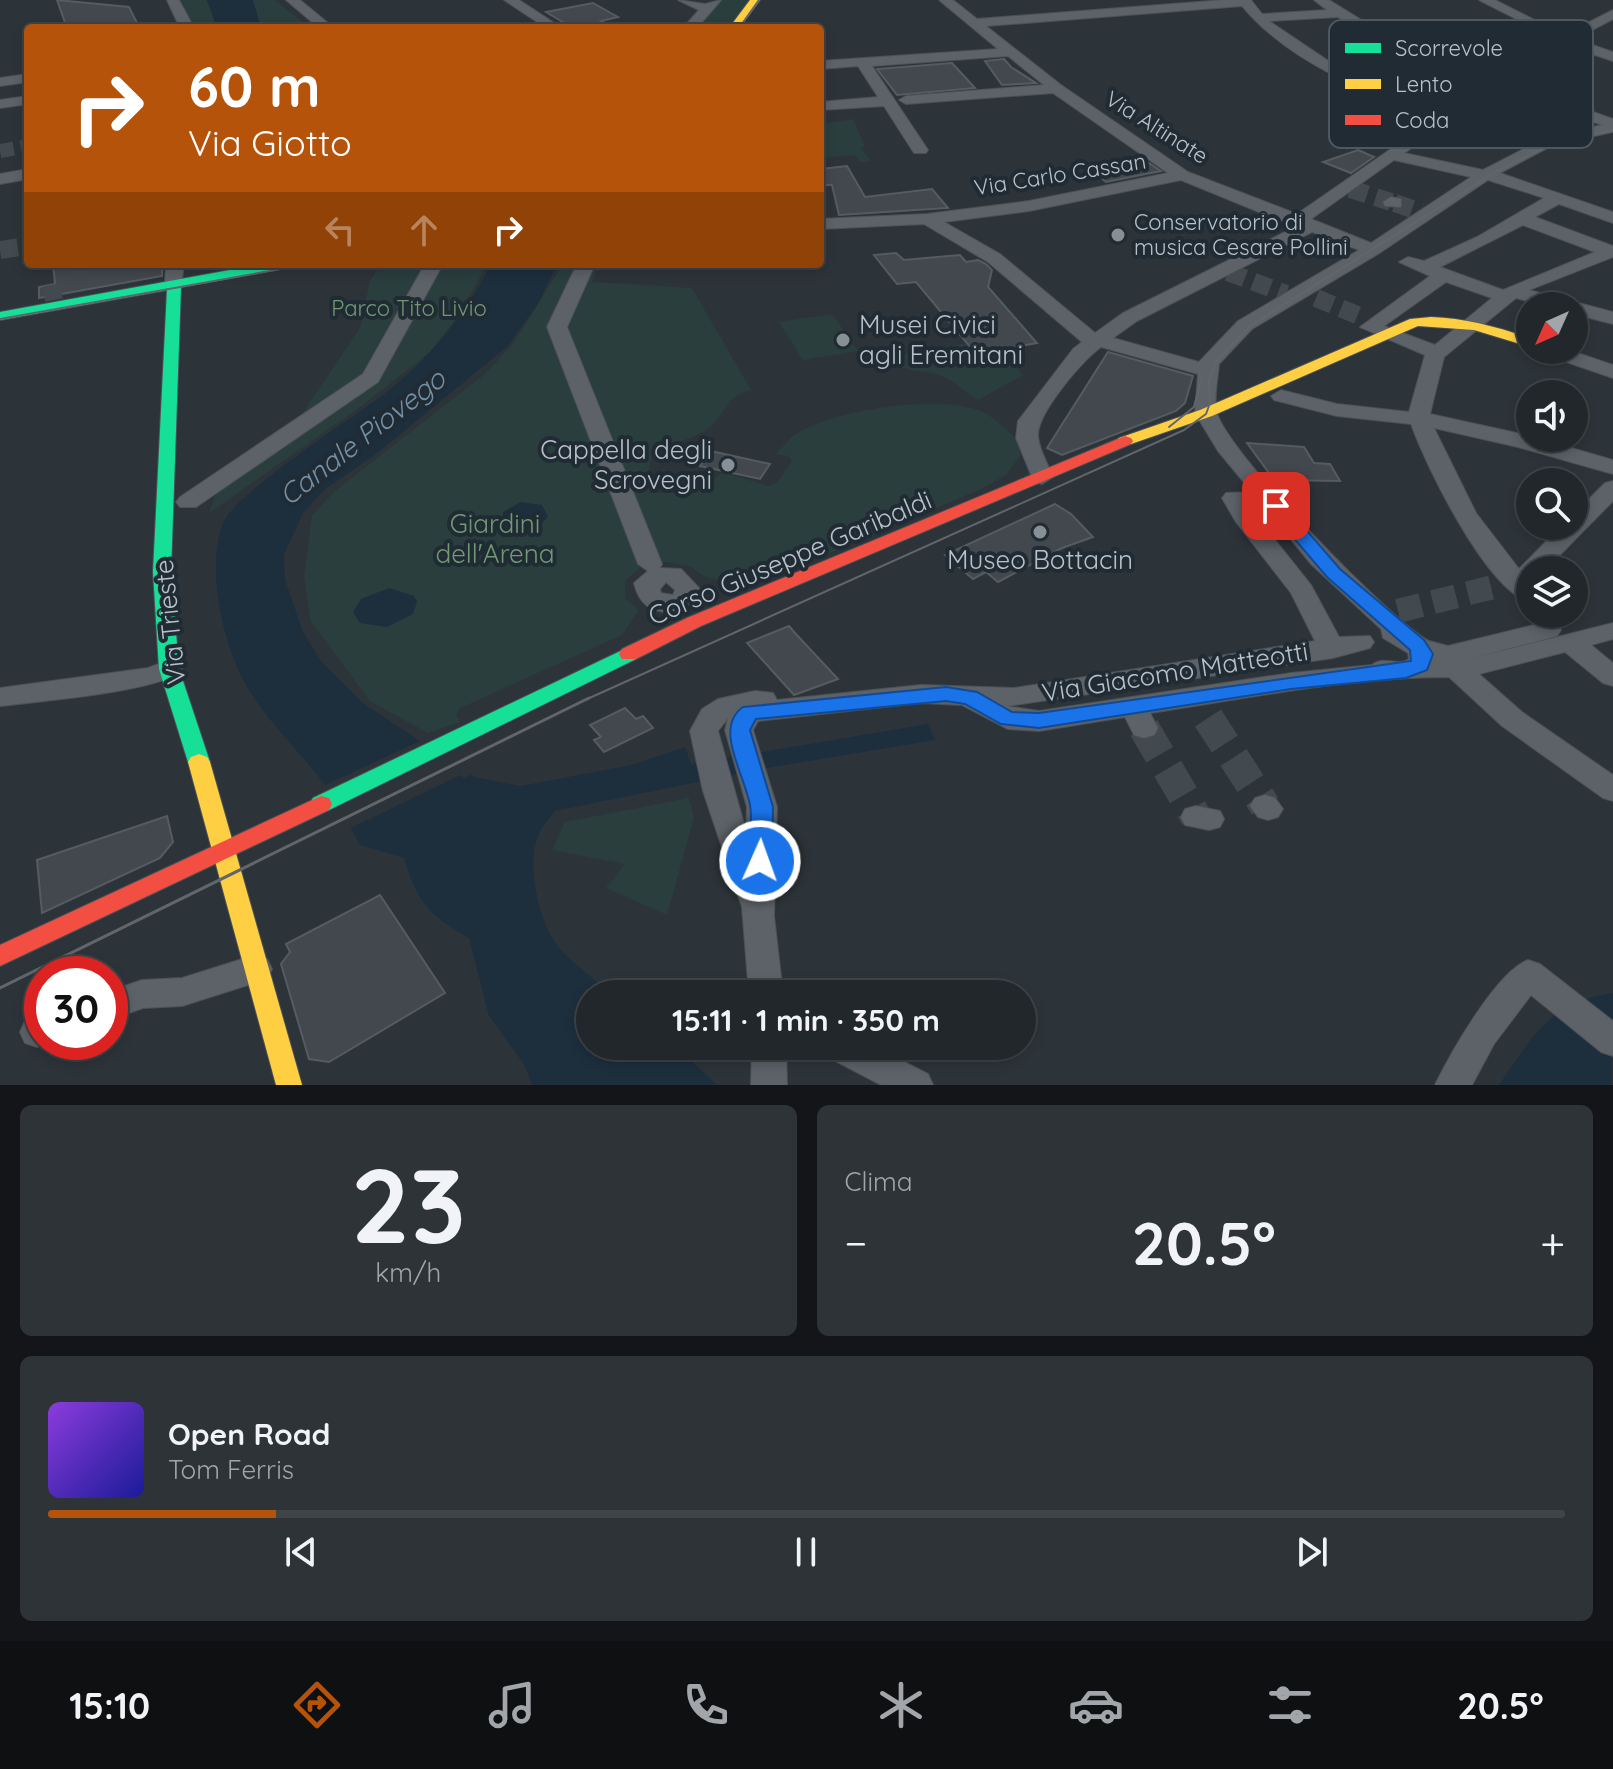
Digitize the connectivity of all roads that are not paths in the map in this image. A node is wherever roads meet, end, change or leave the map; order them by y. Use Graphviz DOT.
graph roads {
  1 [pos="159,0"];
  2 [pos="173,0"];
  3 [pos="292,0"];
  4 [pos="510,0"];
  5 [pos="684,0"];
  6 [pos="945,0"];
  7 [pos="1320,0"];
  8 [pos="1485,0"];
  9 [pos="764,1"];
  10 [pos="1244,1"];
  11 [pos="711,4"];
  12 [pos="1339,13"];
  13 [pos="1613,14"];
  14 [pos="1258,18"];
  15 [pos="1351,20"];
  16 [pos="1524,20"];
  17 [pos="977,23"];
  18 [pos="171,24"];
  19 [pos="185,24"];
  20 [pos="322,24"];
  21 [pos="549,24"];
  22 [pos="694,24"];
  23 [pos="738,24"];
  24 [pos="755,24"];
  25 [pos="1593,25"];
  26 [pos="1593,51"];
  27 [pos="1010,52"];
  28 [pos="1613,57"];
  29 [pos="863,63"];
  30 [pos="1329,64"];
  31 [pos="824,65"];
  32 [pos="24,79"];
  33 [pos="0,82"];
  34 [pos="1050,89"];
  35 [pos="24,101"];
  36 [pos="897,101"];
  37 [pos="0,104"];
  38 [pos="824,106"];
  39 [pos="1593,119"];
  40 [pos="1613,126"];
  41 [pos="1593,131"];
  42 [pos="1406,148"];
  43 [pos="1537,148"];
  44 [pos="920,150"];
  45 [pos="1395,156"];
  46 [pos="24,173"];
  47 [pos="1182,175"];
  48 [pos="1485,175"];
  49 [pos="0,176"];
  50 [pos="1554,196"];
  51 [pos="936,217"];
  52 [pos="1613,218"];
  53 [pos="1514,222"];
  54 [pos="824,224"];
  55 [pos="1302,225"];
  56 [pos="1609,253"];
  57 [pos="1409,262"];
  58 [pos="241,268"];
  59 [pos="432,268"];
  60 [pos="584,268"];
  61 [pos="175,274"];
  62 [pos="1510,294"];
  63 [pos="1516,295"];
  64 [pos="0,316"];
  65 [pos="1374,324"];
  66 [pos="1480,326"];
  67 [pos="1516,338"];
  68 [pos="1095,340"];
  69 [pos="1436,354"];
  70 [pos="1588,363"];
  71 [pos="1197,368"];
  72 [pos="1613,372"];
  73 [pos="1281,396"];
  74 [pos="1206,413"];
  75 [pos="1419,419"];
  76 [pos="1613,467"];
  77 [pos="1042,477"];
  78 [pos="1613,488"];
  79 [pos="188,502"];
  80 [pos="1545,556"];
  81 [pos="1320,559"];
  82 [pos="650,564"];
  83 [pos="1516,574"];
  84 [pos="1375,621"];
  85 [pos="1548,628"];
  86 [pos="1565,628"];
  87 [pos="1613,631"];
  88 [pos="1578,641"];
  89 [pos="1333,649"];
  90 [pos="1410,656"];
  91 [pos="169,669"];
  92 [pos="1458,670"];
  93 [pos="1613,677"];
  94 [pos="0,697"];
  95 [pos="970,697"];
  96 [pos="805,705"];
  97 [pos="1613,790"];
  98 [pos="224,851"];
  99 [pos="758,916"];
  100 [pos="0,956"];
  101 [pos="255,969"];
  102 [pos="765,980"];
  103 [pos="128,999"];
  104 [pos="1613,1041"];
  105 [pos="769,1060"];
  106 [pos="867,1060"];
  107 [pos="289,1085"];
  108 [pos="769,1085"];
  109 [pos="915,1085"];
  110 [pos="1453,1085"];
  1 -- 18 [label="street"];
  2 -- 19 [label="street"];
  3 -- 20 [label="street"];
  4 -- 21 [label="street"];
  5 -- 11 [label="street"];
  6 -- 17 [label="street, Via Altinate"];
  7 -- 12 [label="street"];
  8 -- 16 [label="street"];
  9 -- 23 [label="street"];
  9 -- 24 [label="street"];
  10 -- 14 [label="street"];
  10 -- 17 [label="street"];
  11 -- 22 [label="street"];
  12 -- 14 [label="street"];
  12 -- 15 [label="street"];
  13 -- 25 [label="street"];
  14 -- 30 [label="street"];
  17 -- 27 [label="street, Via Altinate"];
  26 -- 28 [label="street"];
  27 -- 29 [label="street"];
  27 -- 47 [label="street, Via Altinate"];
  29 -- 31 [label="street"];
  29 -- 36 [label="street"];
  32 -- 33 [label="street"];
  34 -- 36 [label="street"];
  35 -- 37 [label="street"];
  36 -- 38 [label="street"];
  36 -- 44 [label="street"];
  39 -- 40 [label="street"];
  40 -- 41 [label="street"];
  42 -- 45 [label="street"];
  43 -- 48 [label="street"];
  45 -- 48 [label="street"];
  45 -- 55 [label="street"];
  46 -- 49 [label="street"];
  47 -- 51 [label="street, Via Carlo Cassan"];
  47 -- 55 [label="street, Via Altinate"];
  48 -- 50 [label="street"];
  48 -- 74 [label="street"];
  50 -- 52 [label="street"];
  50 -- 53 [label="street"];
  51 -- 54 [label="street, Via Carlo Cassan"];
  51 -- 68 [label="street"];
  53 -- 56 [label="street"];
  53 -- 57 [label="street"];
  55 -- 57 [label="street, Via Altinate"];
  55 -- 68 [label="street"];
  56 -- 62 [label="street"];
  57 -- 62 [label="street, Via Altinate"];
  57 -- 65 [label="street"];
  58 -- 61 [label="street"];
  59 -- 79 [label="street"];
  60 -- 82 [label="street"];
  61 -- 64 [label="street"];
  61 -- 91 [label="street, Via Trieste"];
  62 -- 63 [label="street, Via Altinate"];
  62 -- 66 [label="street"];
  65 -- 66 [label="street, Corso Giuseppe Garibaldi"];
  65 -- 69 [label="street"];
  65 -- 74 [label="street, Corso Giuseppe Garibaldi"];
  66 -- 67 [label="street, Corso Giuseppe Garibaldi"];
  66 -- 69 [label="street"];
  68 -- 71 [label="street"];
  68 -- 77 [label="street"];
  69 -- 75 [label="street"];
  70 -- 72 [label="street"];
  73 -- 75 [label="street"];
  74 -- 77 [label="street, Corso Giuseppe Garibaldi"];
  74 -- 81 [label="street, Via Giacomo Matteotti"];
  75 -- 76 [label="street"];
  75 -- 83 [label="street"];
  77 -- 98 [label="street, Corso Giuseppe Garibaldi"];
  78 -- 80 [label="street"];
  81 -- 84 [label="street, Via Giacomo Matteotti"];
  81 -- 89 [label="street"];
  84 -- 89 [label="street, Via Giacomo Matteotti"];
  84 -- 90 [label="street, Via Giacomo Matteotti"];
  84 -- 90 [label="street, Via Giacomo Matteotti"];
  85 -- 90 [label="street, Via Giacomo Matteotti"];
  86 -- 88 [label="street"];
  87 -- 88 [label="street, Via Giacomo Matteotti"];
  88 -- 92 [label="street, Via Giacomo Matteotti"];
  88 -- 93 [label="street"];
  89 -- 95 [label="street, Via Giacomo Matteotti"];
  90 -- 92 [label="street, Via Giacomo Matteotti"];
  90 -- 95 [label="street, Via Giacomo Matteotti"];
  91 -- 94 [label="street"];
  91 -- 98 [label="street, Via Trieste"];
  92 -- 97 [label="street"];
  95 -- 96 [label="street, Via Giacomo Matteotti"];
  96 -- 99 [label="street"];
  96 -- 99 [label="street"];
  98 -- 100 [label="street, Corso Giuseppe Garibaldi"];
  98 -- 101 [label="street, Via Trieste"];
  99 -- 102 [label="street"];
  101 -- 103 [label="street"];
  101 -- 107 [label="street, Via Trieste"];
  104 -- 110 [label="street"];
  105 -- 108 [label="street"];
  106 -- 109 [label="street"];
}
